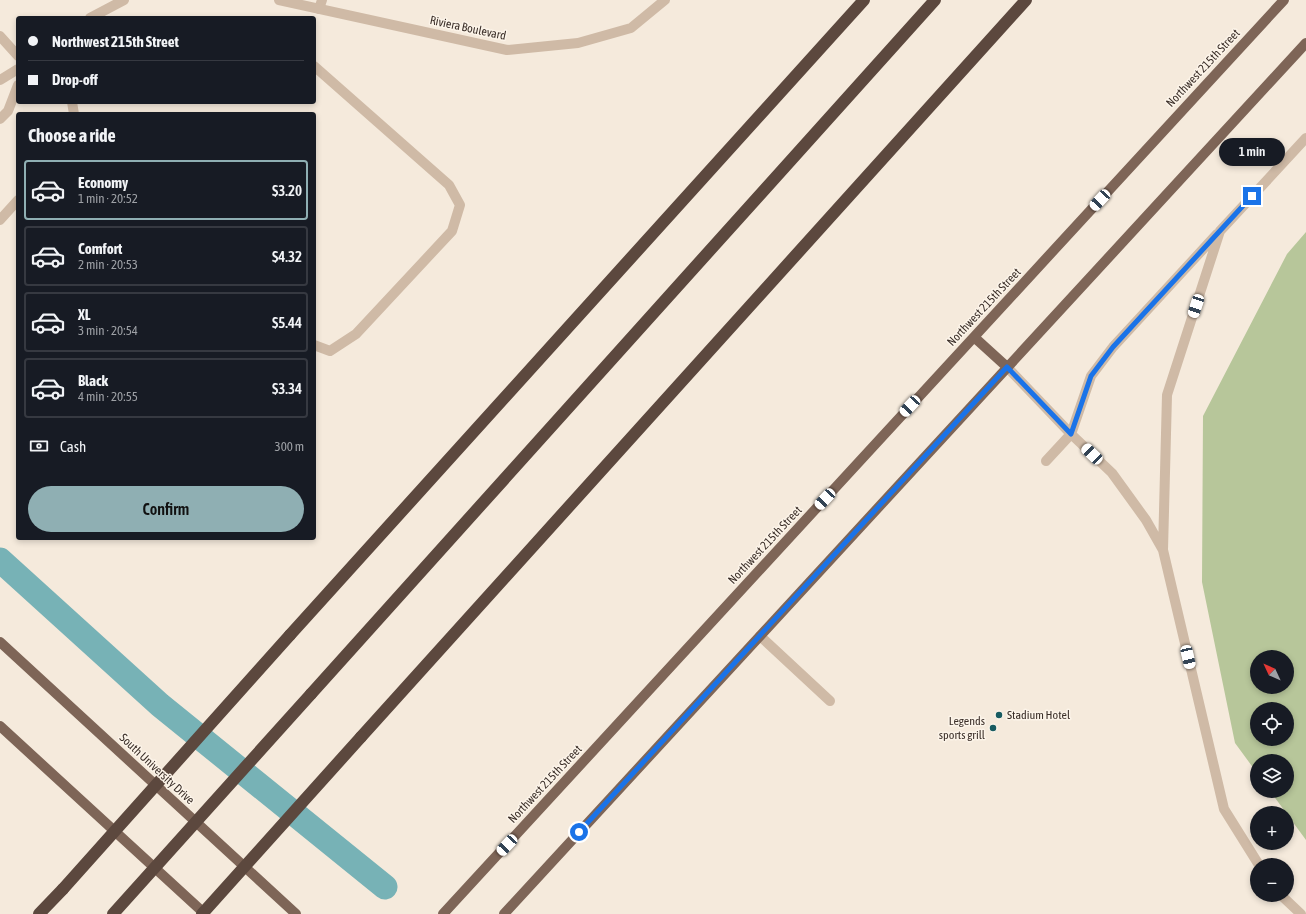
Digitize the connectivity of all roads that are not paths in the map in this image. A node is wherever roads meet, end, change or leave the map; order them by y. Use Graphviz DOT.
graph roads {
  1 [pos="124,0"];
  2 [pos="279,0"];
  3 [pos="665,0"];
  4 [pos="864,0"];
  5 [pos="935,0"];
  6 [pos="1026,0"];
  7 [pos="1284,0"];
  8 [pos="321,4"];
  9 [pos="94,16"];
  10 [pos="0,36"];
  11 [pos="1306,43"];
  12 [pos="16,54"];
  13 [pos="316,68"];
  14 [pos="16,70"];
  15 [pos="0,80"];
  16 [pos="16,90"];
  17 [pos="0,119"];
  18 [pos="1306,138"];
  19 [pos="16,202"];
  20 [pos="0,220"];
  21 [pos="1220,231"];
  22 [pos="974,337"];
  23 [pos="316,345"];
  24 [pos="1007,367"];
  25 [pos="1071,434"];
  26 [pos="1046,461"];
  27 [pos="1163,550"];
  28 [pos="760,636"];
  29 [pos="0,642"];
  30 [pos="830,701"];
  31 [pos="0,726"];
  32 [pos="1255,858"];
  33 [pos="1288,902"];
  34 [pos="39,914"];
  35 [pos="113,914"];
  36 [pos="202,914"];
  37 [pos="205,914"];
  38 [pos="296,914"];
  39 [pos="443,914"];
  40 [pos="504,914"];
  41 [pos="1301,914"];
  1 -- 9 [label="street"];
  2 -- 8 [label="street, Riviera Boulevard"];
  3 -- 8 [label="street, Riviera Boulevard"];
  4 -- 34 [label="highway, bridge"];
  5 -- 35 [label="highway, bridge"];
  6 -- 36 [label="highway, bridge"];
  7 -- 22 [label="main road, Northwest 215th Street"];
  10 -- 12 [label="street"];
  11 -- 24 [label="main road"];
  13 -- 23 [label="street"];
  14 -- 15 [label="street"];
  16 -- 17 [label="street"];
  18 -- 21 [label="street"];
  19 -- 20 [label="street"];
  21 -- 25 [label="street"];
  21 -- 27 [label="street"];
  22 -- 24 [label="main road"];
  22 -- 39 [label="main road, Northwest 215th Street"];
  24 -- 25 [label="street"];
  24 -- 28 [label="main road"];
  25 -- 26 [label="street"];
  25 -- 27 [label="street"];
  27 -- 32 [label="street"];
  28 -- 30 [label="street"];
  28 -- 40 [label="main road"];
  29 -- 38 [label="main road, South University Drive"];
  31 -- 37 [label="main road"];
  33 -- 41 [label="street"];
}
